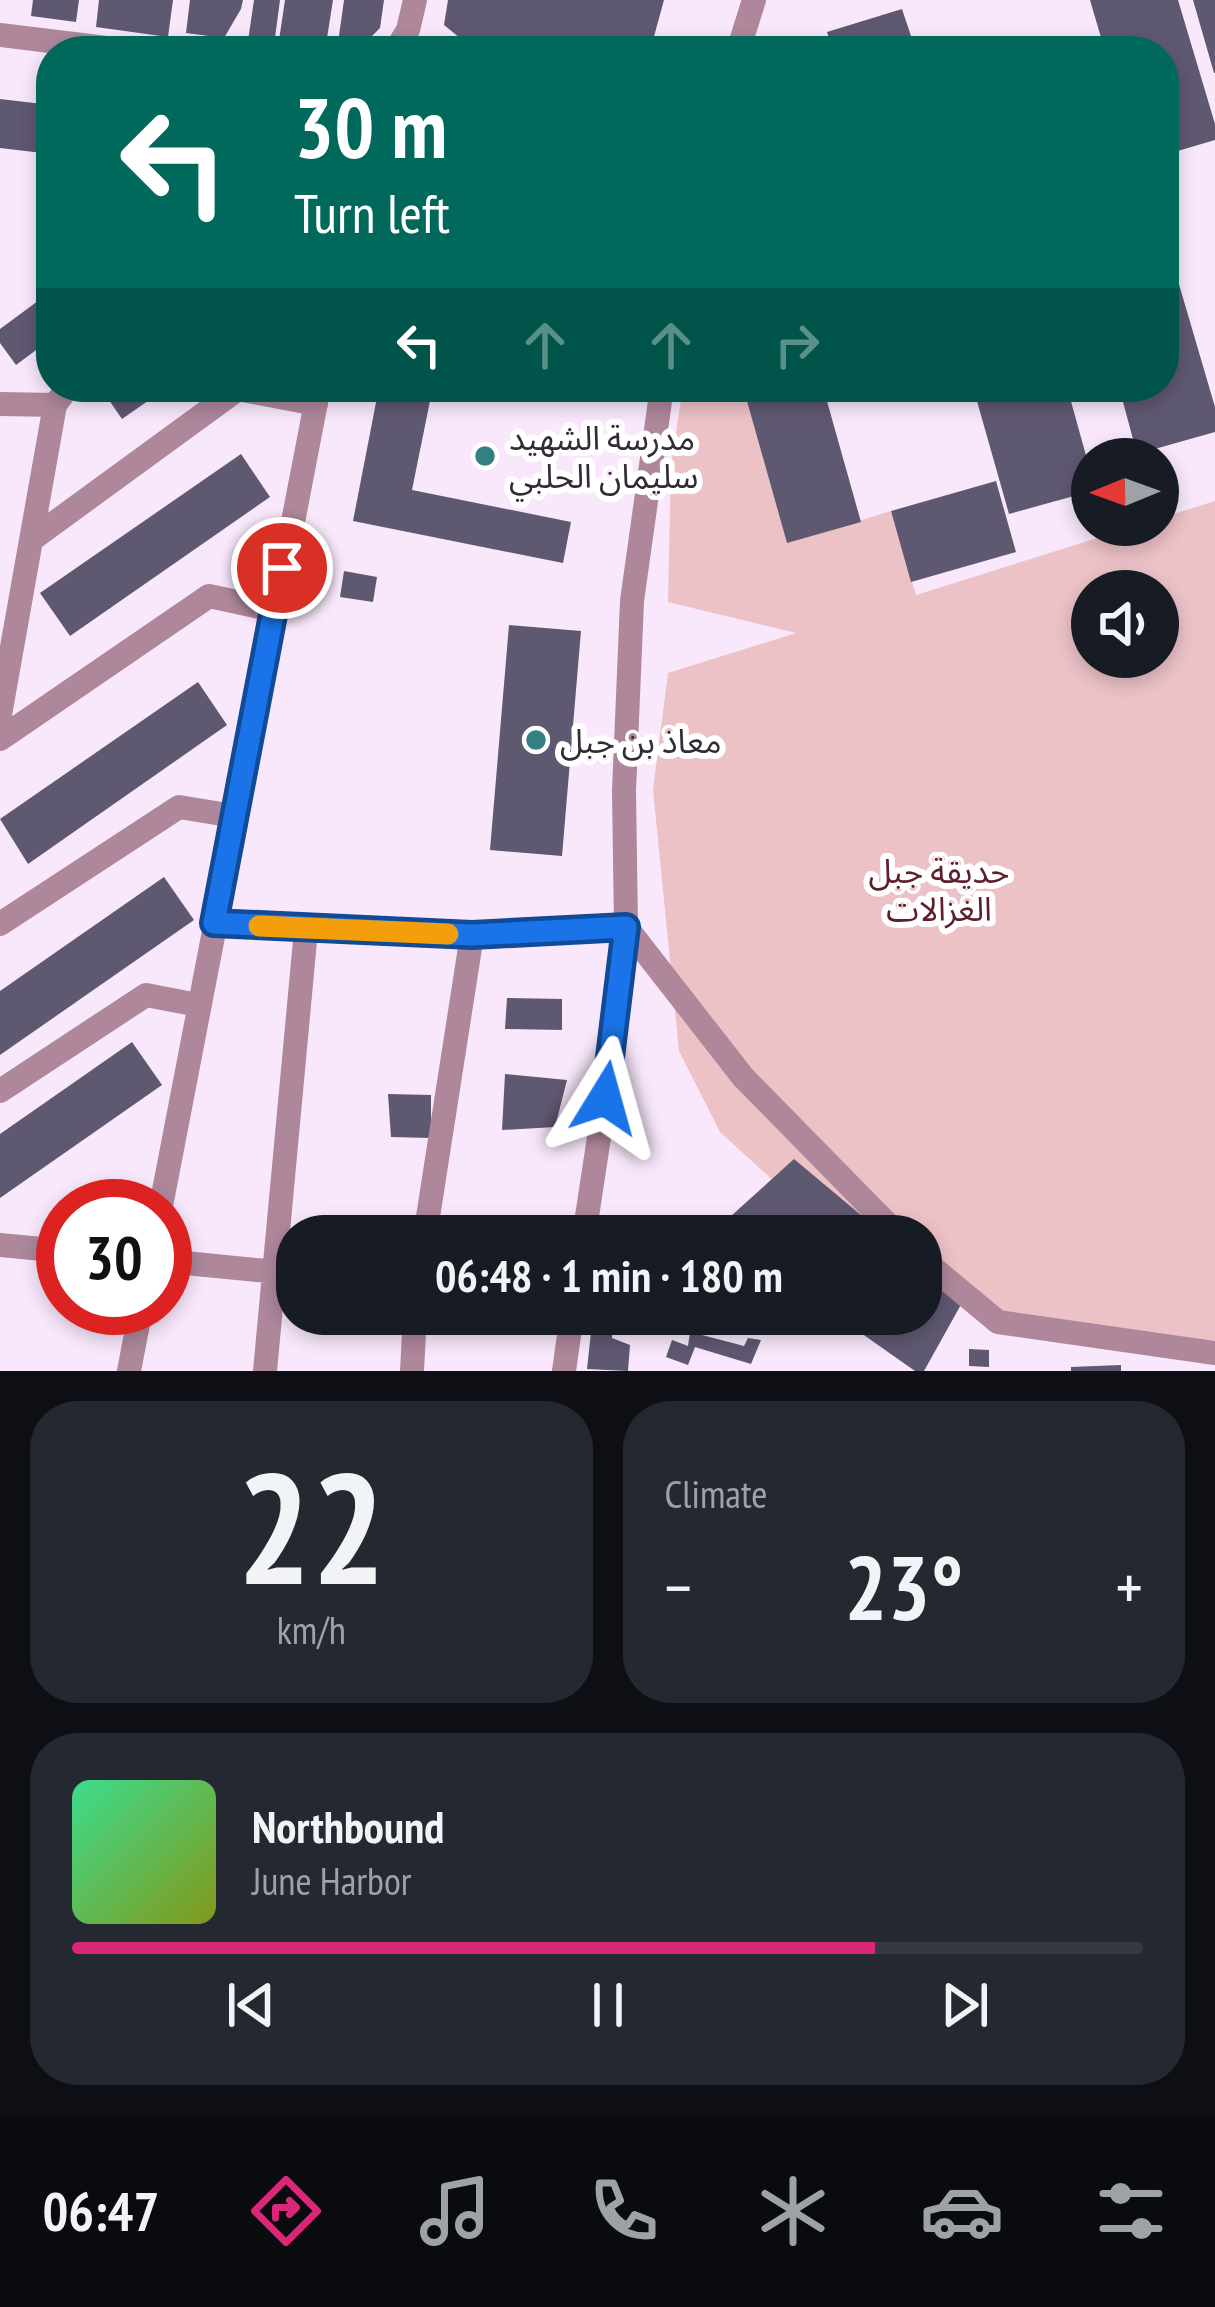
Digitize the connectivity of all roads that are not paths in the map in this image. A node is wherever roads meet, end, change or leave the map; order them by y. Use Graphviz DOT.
graph roads {
  1 [pos="415,0"];
  2 [pos="754,0"];
  3 [pos="0,35"];
  4 [pos="404,36"];
  5 [pos="743,36"];
  6 [pos="36,39"];
  7 [pos="36,399"];
  8 [pos="61,402"];
  9 [pos="220,402"];
  10 [pos="317,402"];
  11 [pos="660,402"];
  12 [pos="0,404"];
  13 [pos="31,540"];
  14 [pos="274,610"];
  15 [pos="0,715"];
  16 [pos="0,739"];
  17 [pos="234,816"];
  18 [pos="214,923"];
  19 [pos="0,924"];
  20 [pos="626,927"];
  21 [pos="306,930"];
  22 [pos="472,935"];
  23 [pos="199,1005"];
  24 [pos="0,1091"];
  25 [pos="166,1179"];
  26 [pos="289,1215"];
  27 [pos="428,1215"];
  28 [pos="587,1215"];
  29 [pos="878,1215"];
  30 [pos="0,1245"];
  31 [pos="36,1248"];
  32 [pos="192,1264"];
  33 [pos="276,1272"];
  34 [pos="942,1275"];
  35 [pos="276,1317"];
  36 [pos="136,1335"];
  37 [pos="414,1335"];
  38 [pos="569,1335"];
  39 [pos="1215,1353"];
  40 [pos="129,1371"];
  41 [pos="265,1371"];
  42 [pos="412,1371"];
  43 [pos="564,1371"];
  1 -- 4 [label="street"];
  2 -- 5 [label="street"];
  3 -- 6 [label="street"];
  7 -- 12 [label="street"];
  8 -- 13 [label="street"];
  9 -- 13 [label="street"];
  10 -- 14 [label="street"];
  11 -- 20 [label="street"];
  13 -- 15 [label="street"];
  14 -- 16 [label="street"];
  14 -- 17 [label="street"];
  17 -- 18 [label="street"];
  17 -- 19 [label="street"];
  18 -- 21 [label="street"];
  18 -- 23 [label="street"];
  20 -- 22 [label="street"];
  20 -- 28 [label="street"];
  20 -- 29 [label="street"];
  21 -- 22 [label="street"];
  21 -- 26 [label="street"];
  22 -- 27 [label="street"];
  23 -- 24 [label="street"];
  23 -- 25 [label="street"];
  30 -- 31 [label="street"];
  32 -- 33 [label="street"];
  34 -- 39 [label="street"];
  35 -- 41 [label="street"];
  36 -- 40 [label="street"];
  37 -- 42 [label="street"];
  38 -- 43 [label="street"];
}
